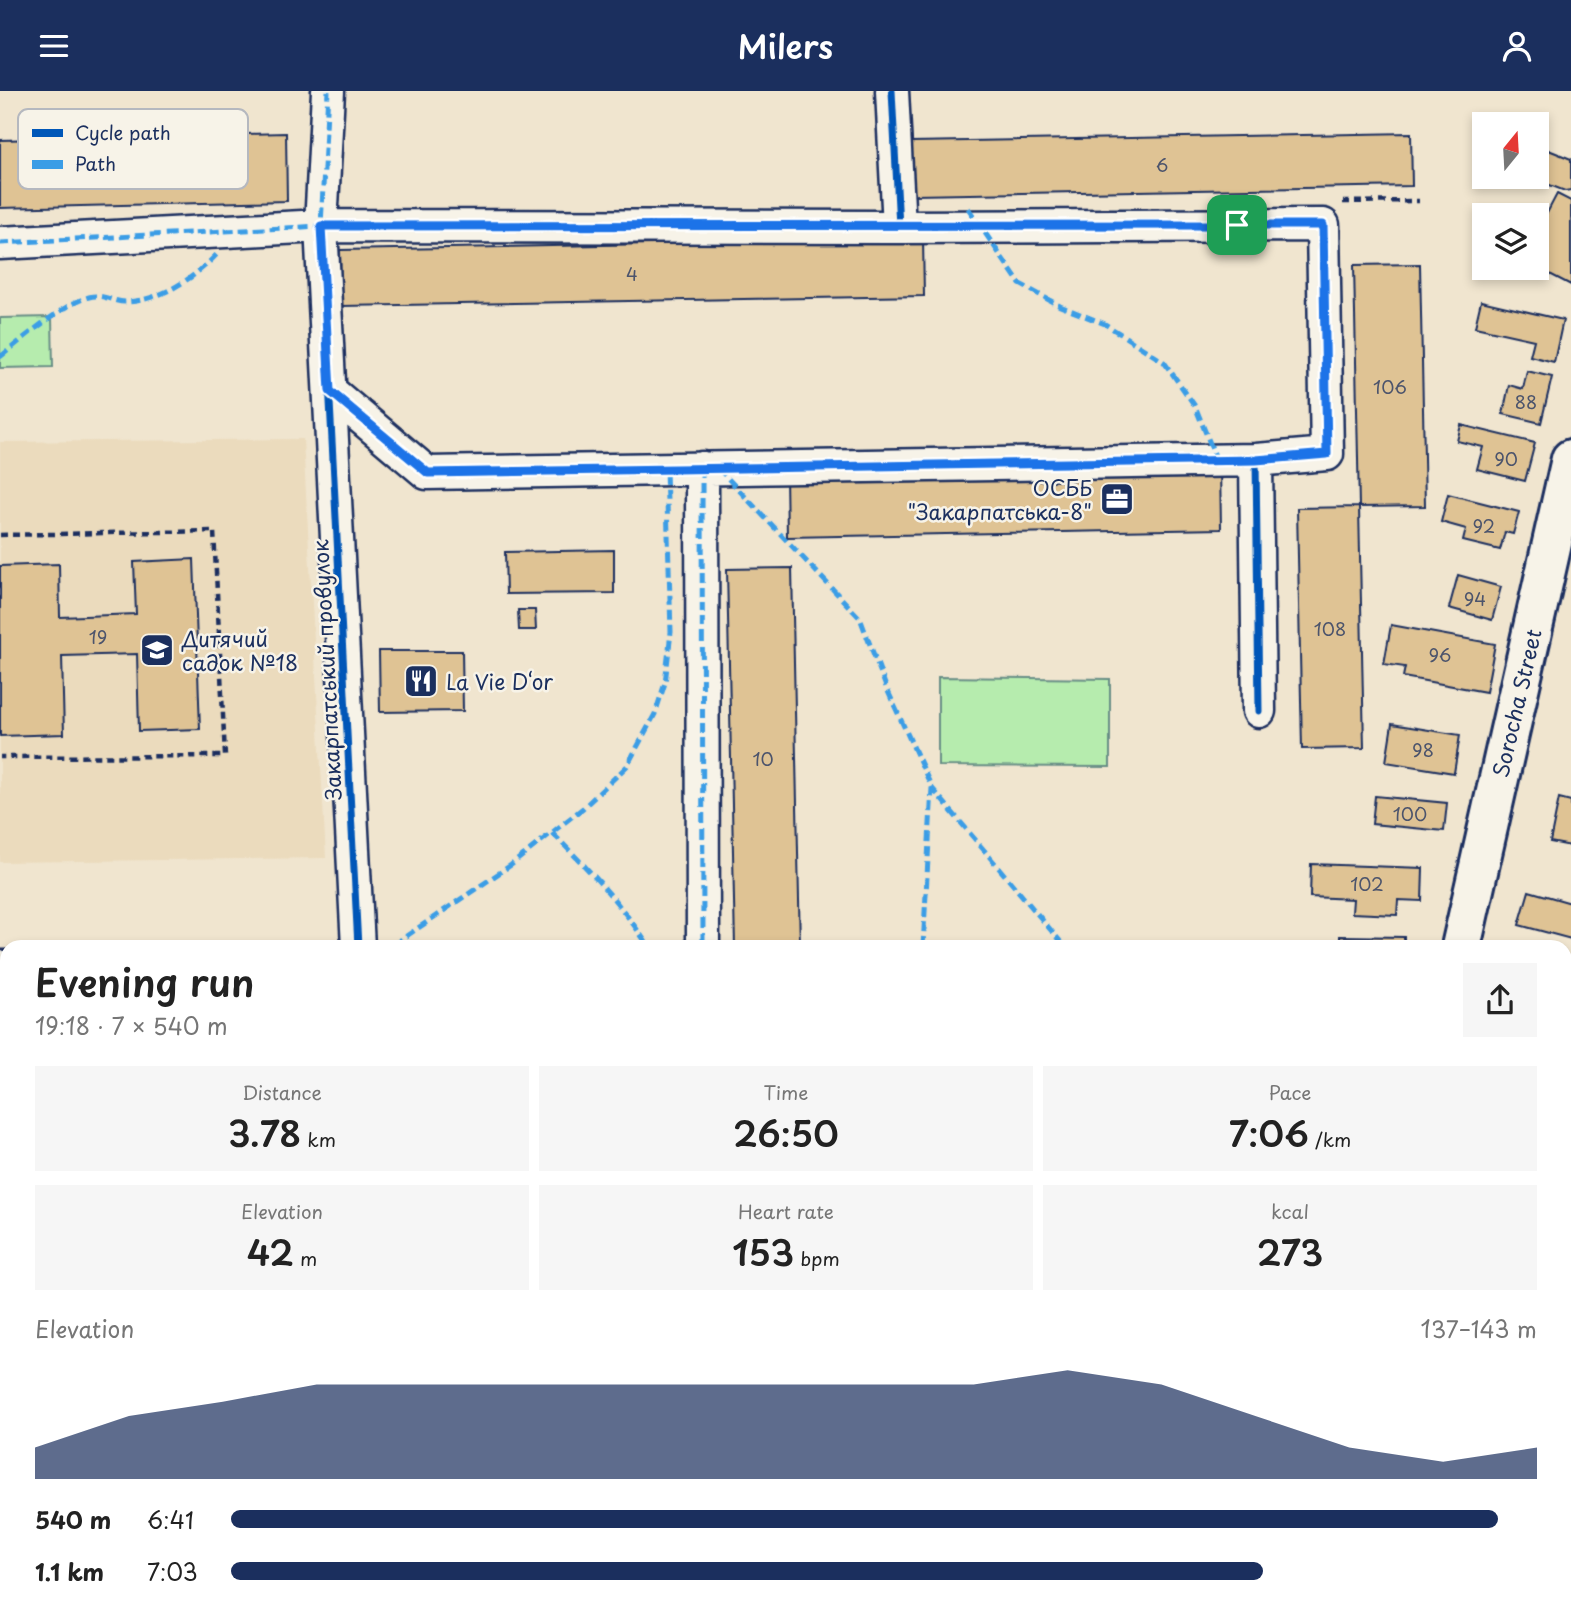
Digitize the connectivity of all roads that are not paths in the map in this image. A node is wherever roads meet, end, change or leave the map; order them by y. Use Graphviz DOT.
graph roads {
  1 [pos="328,91"];
  2 [pos="892,91"];
  3 [pos="321,226"];
  4 [pos="899,227"];
  5 [pos="0,243"];
  6 [pos="330,391"];
  7 [pos="1571,459"];
  8 [pos="1256,460"];
  9 [pos="702,468"];
  10 [pos="1259,711"];
  11 [pos="358,940"];
  12 [pos="703,940"];
  13 [pos="1463,940"];
  1 -- 3 [label="street, Закарпатський провулок"];
  2 -- 4 [label="street"];
  3 -- 4 [label="street"];
  3 -- 5 [label="street"];
  3 -- 6 [label="street, Закарпатський провулок"];
  4 -- 8 [label="street"];
  6 -- 9 [label="street"];
  6 -- 11 [label="street, Закарпатський провулок"];
  7 -- 13 [label="main road, Sorocha Street"];
  8 -- 9 [label="street"];
  8 -- 10 [label="street"];
  9 -- 12 [label="street"];
}
